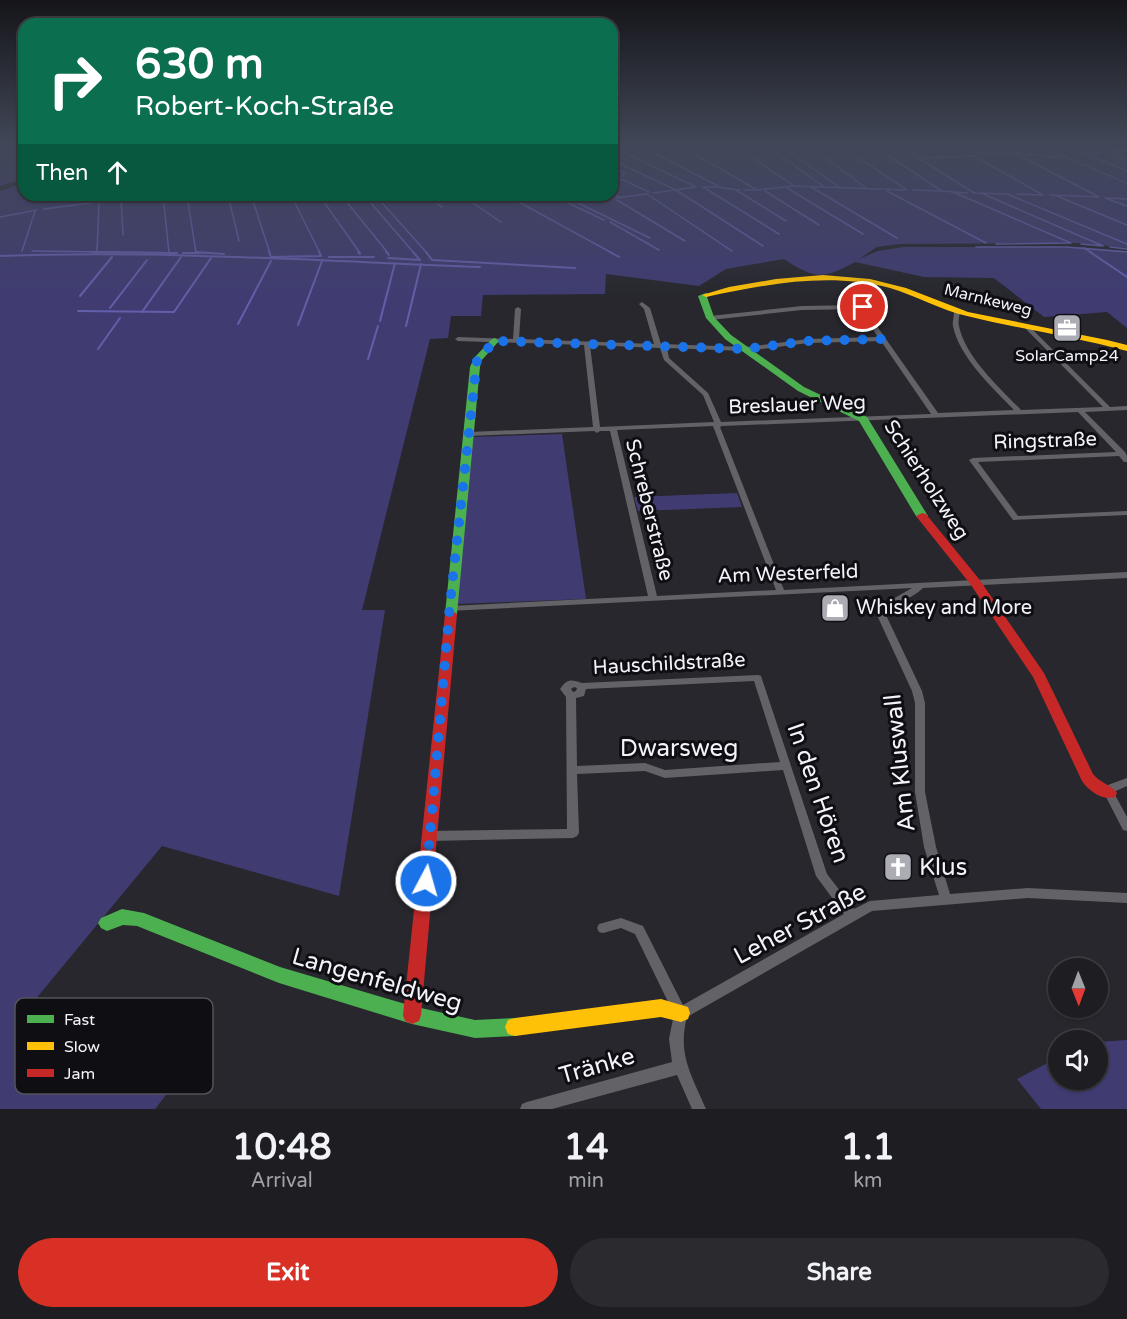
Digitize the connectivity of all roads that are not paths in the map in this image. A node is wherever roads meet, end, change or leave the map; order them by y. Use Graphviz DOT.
graph roads {
  1 [pos="875,282"];
  2 [pos="702,296"];
  3 [pos="642,304"];
  4 [pos="863,307"];
  5 [pos="518,309"];
  6 [pos="957,312"];
  7 [pos="710,318"];
  8 [pos="1027,327"];
  9 [pos="458,339"];
  10 [pos="881,339"];
  11 [pos="495,341"];
  12 [pos="516,342"];
  13 [pos="587,344"];
  14 [pos="660,346"];
  15 [pos="1127,348"];
  16 [pos="746,349"];
  17 [pos="1127,408"];
  18 [pos="1109,409"];
  19 [pos="1080,410"];
  20 [pos="1020,412"];
  21 [pos="936,416"];
  22 [pos="863,419"];
  23 [pos="718,425"];
  24 [pos="597,430"];
  25 [pos="613,430"];
  26 [pos="469,434"];
  27 [pos="1124,457"];
  28 [pos="1127,513"];
  29 [pos="1127,575"];
  30 [pos="975,582"];
  31 [pos="920,587"];
  32 [pos="878,589"];
  33 [pos="781,592"];
  34 [pos="653,598"];
  35 [pos="896,601"];
  36 [pos="450,609"];
  37 [pos="758,678"];
  38 [pos="786,766"];
  39 [pos="572,770"];
  40 [pos="1127,782"];
  41 [pos="1109,793"];
  42 [pos="1127,827"];
  43 [pos="430,836"];
  44 [pos="1127,898"];
  45 [pos="946,899"];
  46 [pos="852,915"];
  47 [pos="107,923"];
  48 [pos="603,928"];
  49 [pos="681,1012"];
  50 [pos="412,1015"];
  51 [pos="680,1066"];
  52 [pos="527,1109"];
  53 [pos="699,1109"];
  1 -- 2 [label="street, Marnkeweg"];
  1 -- 4 [label="street"];
  1 -- 6 [label="street, Marnkeweg"];
  2 -- 7 [label="street, Schierholzweg"];
  3 -- 14 [label="street"];
  4 -- 7 [label="street"];
  4 -- 10 [label="street"];
  5 -- 12 [label="street"];
  6 -- 8 [label="street, Marnkeweg"];
  6 -- 20 [label="street"];
  7 -- 16 [label="street, Schierholzweg"];
  8 -- 15 [label="street, Marnkeweg"];
  8 -- 18 [label="street"];
  9 -- 11 [label="street"];
  10 -- 16 [label="street"];
  10 -- 21 [label="street"];
  11 -- 12 [label="street"];
  11 -- 26 [label="street"];
  12 -- 13 [label="street"];
  13 -- 14 [label="street"];
  13 -- 24 [label="street"];
  14 -- 16 [label="street"];
  14 -- 23 [label="street"];
  16 -- 22 [label="street, Schierholzweg"];
  17 -- 18 [label="street, Breslauer Weg"];
  18 -- 19 [label="street, Breslauer Weg"];
  19 -- 20 [label="street, Breslauer Weg"];
  19 -- 27 [label="street"];
  20 -- 21 [label="street, Breslauer Weg"];
  21 -- 22 [label="street, Breslauer Weg"];
  22 -- 23 [label="street, Breslauer Weg"];
  22 -- 30 [label="street, Schierholzweg"];
  23 -- 25 [label="street, Breslauer Weg"];
  23 -- 33 [label="street"];
  24 -- 25 [label="street, Breslauer Weg"];
  24 -- 26 [label="street, Breslauer Weg"];
  25 -- 34 [label="street, Schreberstraße"];
  26 -- 36 [label="street"];
  27 -- 28 [label="street, Ringstraße"];
  29 -- 30 [label="street, Am Westerfeld"];
  30 -- 31 [label="street, Am Westerfeld"];
  30 -- 41 [label="street, Schierholzweg"];
  31 -- 32 [label="street, Am Westerfeld"];
  31 -- 35 [label="street"];
  32 -- 33 [label="street, Am Westerfeld"];
  32 -- 35 [label="street"];
  33 -- 34 [label="street, Am Westerfeld"];
  34 -- 36 [label="street, Am Westerfeld"];
  35 -- 45 [label="street, Am Kluswall"];
  36 -- 43 [label="street"];
  37 -- 38 [label="street, In den Hören"];
  37 -- 39 [label="street, Hauschildstraße"];
  38 -- 39 [label="street, Dwarsweg"];
  38 -- 46 [label="street, In den Hören"];
  39 -- 43 [label="street, Hauschildstraße"];
  40 -- 41 [label="street"];
  41 -- 42 [label="street"];
  43 -- 50 [label="street"];
  44 -- 45 [label="street, Leher Straße"];
  45 -- 46 [label="street, Leher Straße"];
  46 -- 49 [label="street, Leher Straße"];
  47 -- 50 [label="street, Langenfeldweg"];
  48 -- 49 [label="street"];
  49 -- 50 [label="street, Langenfeldweg"];
  49 -- 51 [label="street"];
  51 -- 52 [label="street, Tränke"];
  51 -- 53 [label="street"];
}
